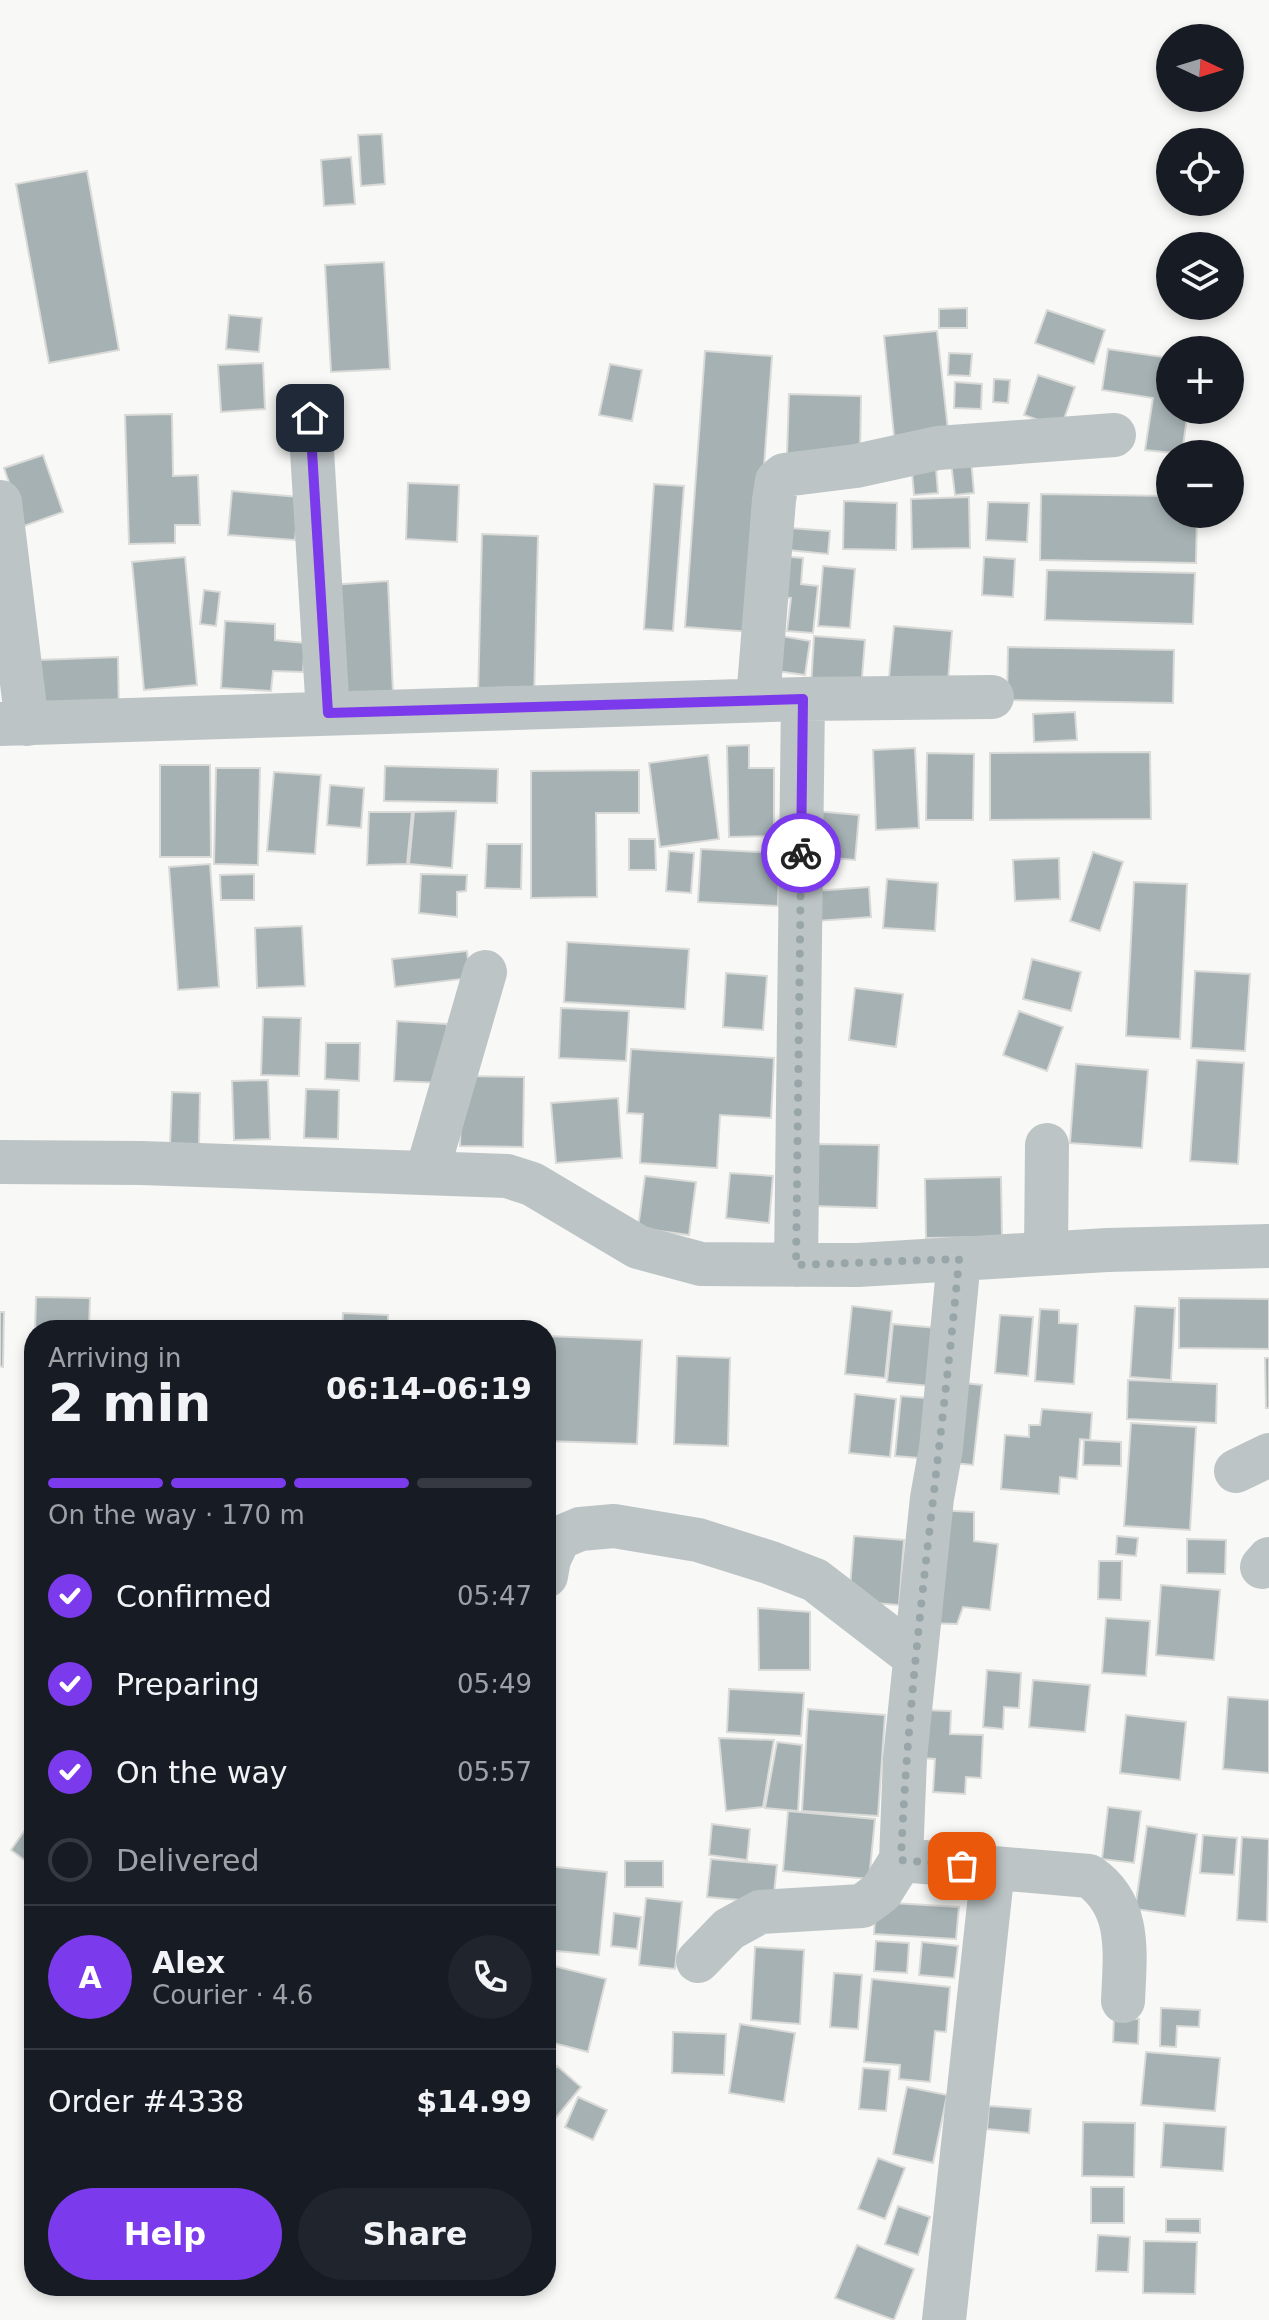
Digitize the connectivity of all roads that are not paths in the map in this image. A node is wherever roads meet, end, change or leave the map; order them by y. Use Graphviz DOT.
graph roads {
  1 [pos="310,418"];
  2 [pos="1114,435"];
  3 [pos="0,502"];
  4 [pos="992,697"];
  5 [pos="803,699"];
  6 [pos="758,700"];
  7 [pos="328,713"];
  8 [pos="14,724"];
  9 [pos="485,972"];
  10 [pos="1047,1145"];
  11 [pos="0,1162"];
  12 [pos="427,1172"];
  13 [pos="1269,1246"];
  14 [pos="1046,1253"];
  15 [pos="959,1259"];
  16 [pos="796,1265"];
  17 [pos="556,1547"];
  18 [pos="915,1657"];
  19 [pos="901,1860"];
  20 [pos="993,1868"];
  21 [pos="698,1961"];
  22 [pos="1123,2001"];
  23 [pos="944,2320"];
  1 -- 7 [label="street"];
  2 -- 6 [label="street"];
  3 -- 8 [label="street"];
  4 -- 5 [label="street"];
  5 -- 6 [label="street"];
  5 -- 16 [label="street"];
  6 -- 7 [label="street"];
  7 -- 8 [label="street"];
  9 -- 12 [label="street"];
  10 -- 14 [label="street"];
  11 -- 12 [label="street"];
  12 -- 16 [label="street"];
  13 -- 14 [label="street"];
  14 -- 15 [label="street"];
  15 -- 16 [label="street"];
  15 -- 18 [label="street"];
  17 -- 18 [label="street"];
  18 -- 19 [label="street"];
  19 -- 20 [label="street"];
  19 -- 21 [label="street"];
  20 -- 22 [label="street"];
  20 -- 23 [label="street"];
}
